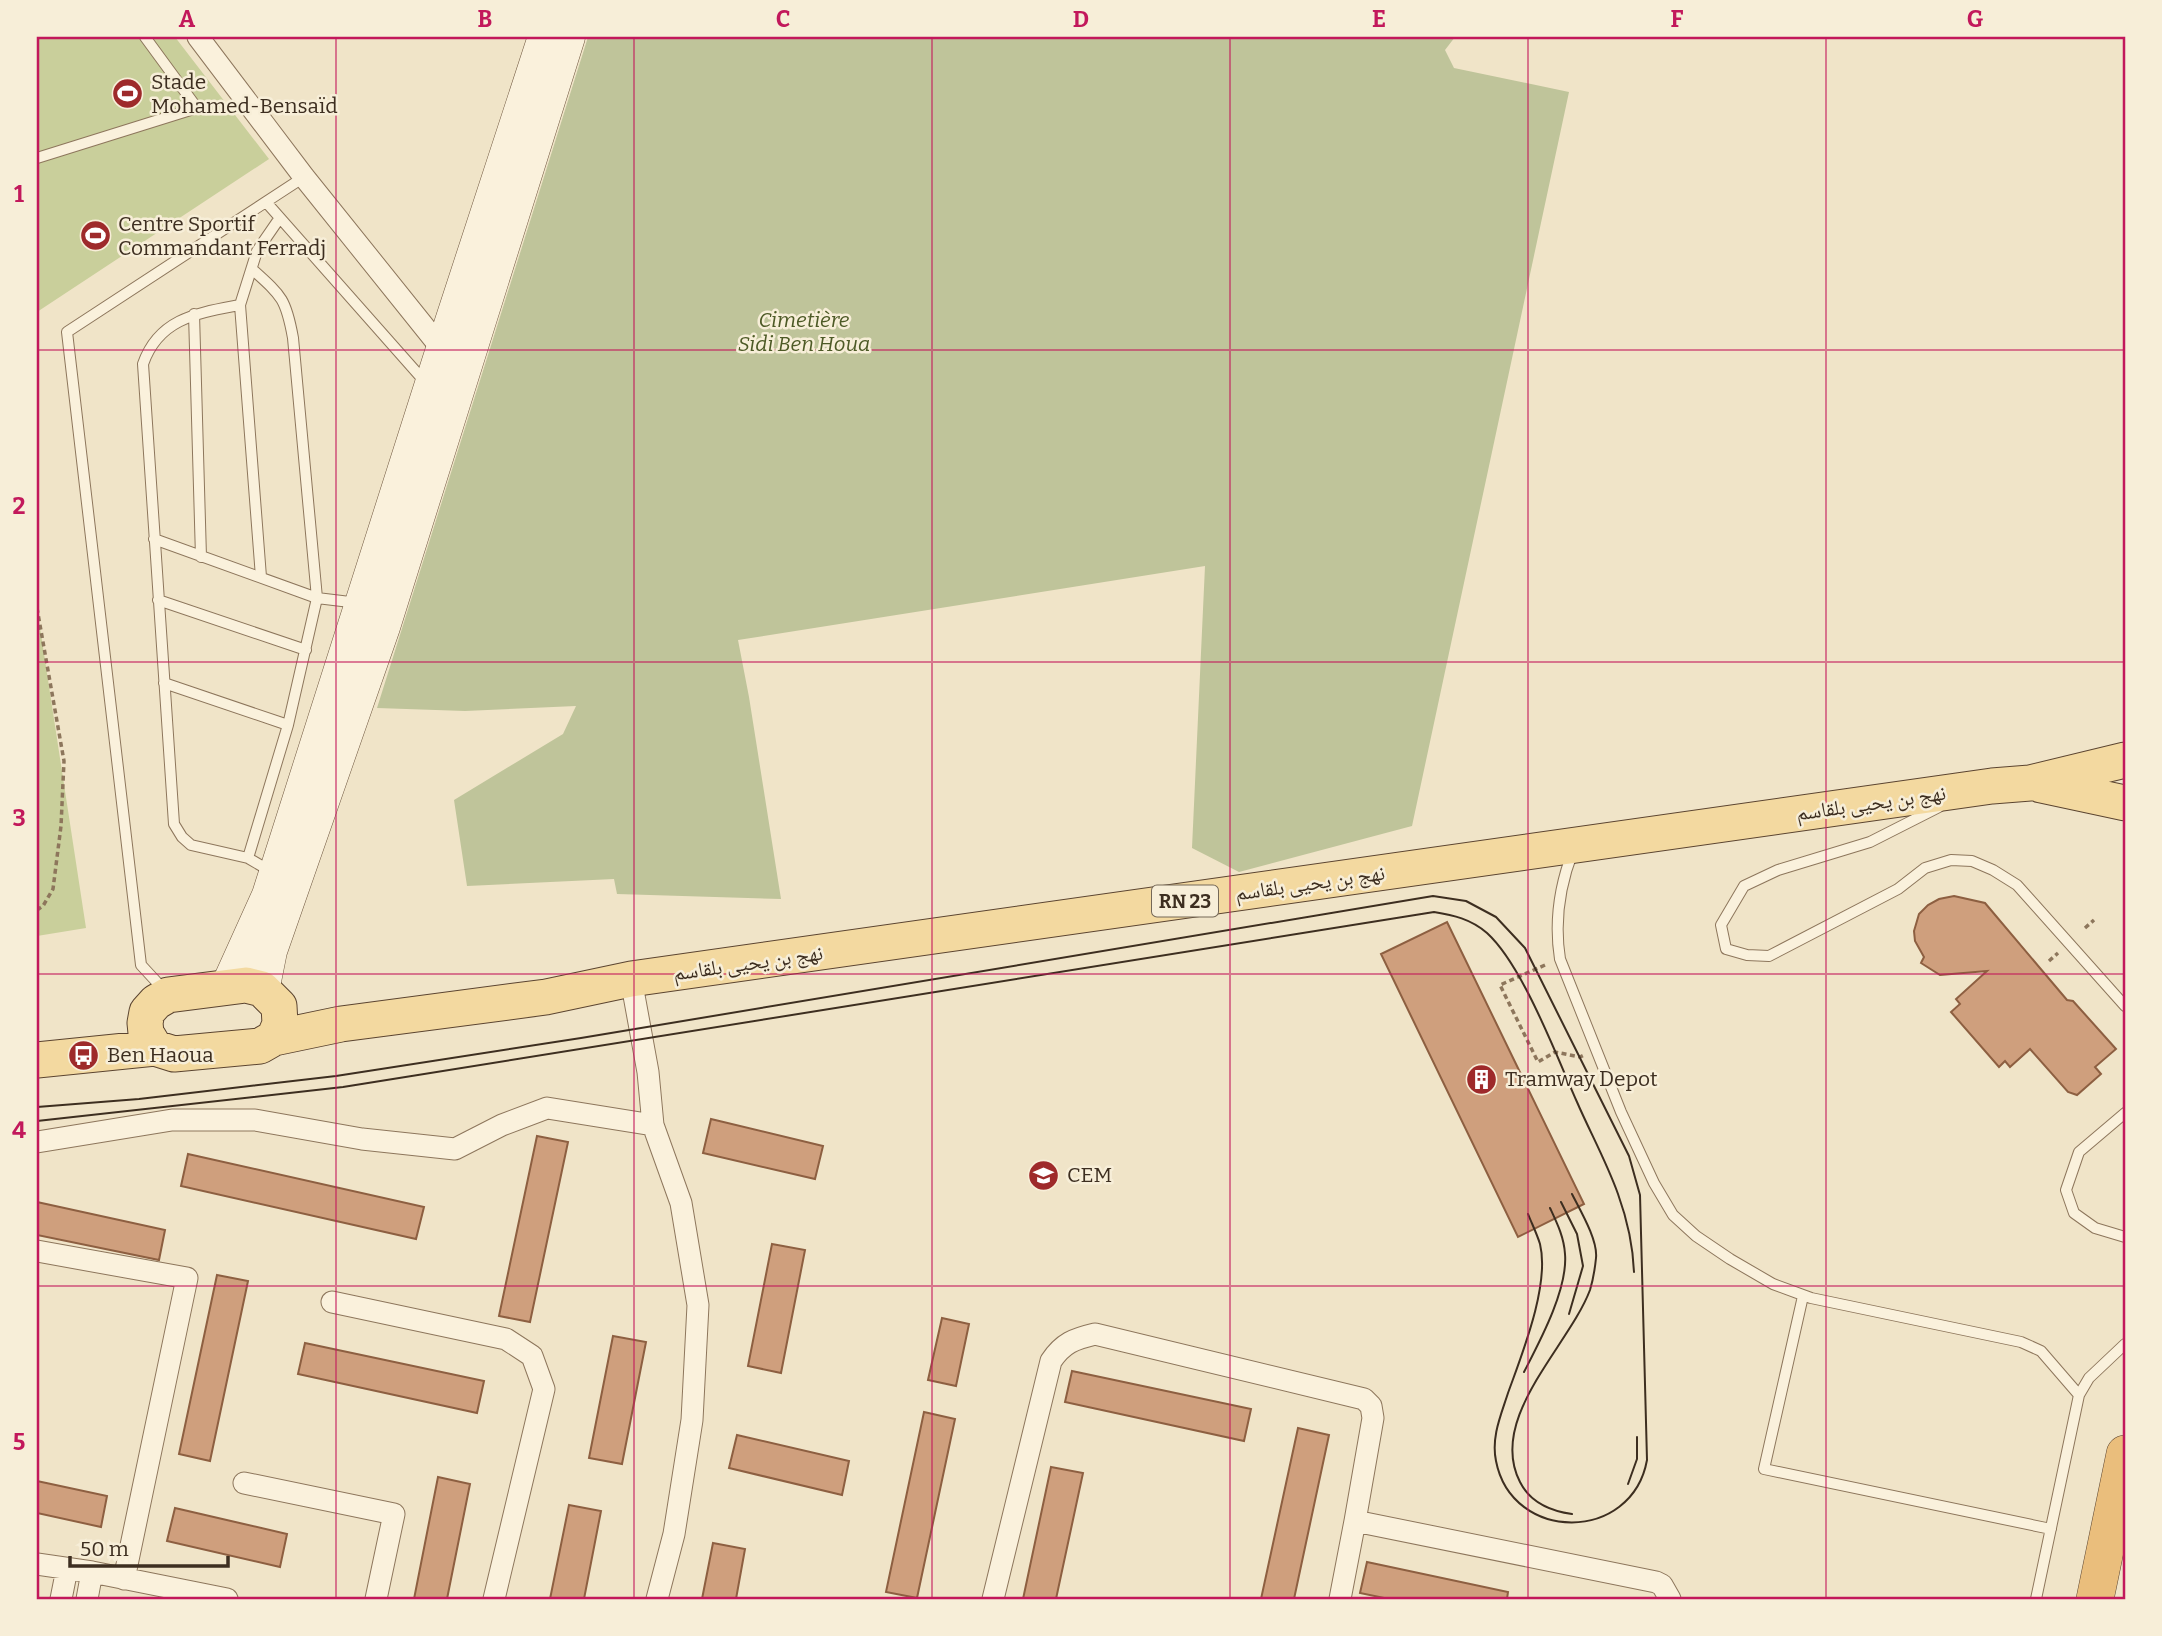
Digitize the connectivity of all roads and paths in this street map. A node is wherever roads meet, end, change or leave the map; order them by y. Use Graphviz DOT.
graph roads {
  1 [pos="145,37"];
  2 [pos="198,37"];
  3 [pos="544,37"];
  4 [pos="569,37"];
  5 [pos="37,158"];
  6 [pos="304,177"];
  7 [pos="266,202"];
  8 [pos="279,219"];
  9 [pos="252,269"];
  10 [pos="240,305"];
  11 [pos="194,314"];
  12 [pos="454,356"];
  13 [pos="442,395"];
  14 [pos="154,539"];
  15 [pos="201,556"];
  16 [pos="261,577"];
  17 [pos="365,595"];
  18 [pos="317,598"];
  19 [pos="158,600"];
  20 [pos="37,608"];
  21 [pos="306,650"];
  22 [pos="164,683"];
  23 [pos="288,725"];
  24 [pos="2125,760"];
  25 [pos="2030,783"];
  26 [pos="1969,789"];
  27 [pos="2125,803"];
  28 [pos="1575,845"];
  29 [pos="248,858"];
  30 [pos="275,874"];
  31 [pos="37,910"];
  32 [pos="2094,920"];
  33 [pos="2085,928"];
  34 [pos="2061,950"];
  35 [pos="1560,959"];
  36 [pos="2049,961"];
  37 [pos="631,979"];
  38 [pos="226,988"];
  39 [pos="158,1004"];
  40 [pos="2125,1006"];
  41 [pos="272,1012"];
  42 [pos="156,1048"];
  43 [pos="104,1053"];
  44 [pos="1580,1057"];
  45 [pos="37,1060"];
  46 [pos="2125,1113"];
  47 [pos="653,1125"];
  48 [pos="37,1142"];
  49 [pos="2125,1237"];
  50 [pos="37,1251"];
  51 [pos="1803,1296"];
  52 [pos="332,1302"];
  53 [pos="2125,1344"];
  54 [pos="2079,1395"];
  55 [pos="2125,1454"];
  56 [pos="244,1483"];
  57 [pos="1355,1521"];
  58 [pos="2051,1529"];
  59 [pos="37,1564"];
  60 [pos="2125,1566"];
  61 [pos="67,1569"];
  62 [pos="92,1572"];
  63 [pos="124,1579"];
  64 [pos="61,1599"];
  65 [pos="87,1599"];
  66 [pos="222,1599"];
  67 [pos="376,1599"];
  68 [pos="494,1599"];
  69 [pos="657,1599"];
  70 [pos="993,1599"];
  71 [pos="1340,1599"];
  72 [pos="1670,1599"];
  73 [pos="2036,1599"];
  74 [pos="2095,1599"];
  75 [pos="2117,1599"];
  1 -- 5 [label="lane"];
  2 -- 6 [label="street"];
  3 -- 12 [label="main road"];
  4 -- 12 [label="main road"];
  6 -- 7 [label="lane"];
  6 -- 12 [label="street"];
  7 -- 8 [label="lane"];
  7 -- 39 [label="lane"];
  8 -- 9 [label="lane"];
  8 -- 13 [label="lane"];
  9 -- 10 [label="lane"];
  9 -- 18 [label="lane"];
  10 -- 11 [label="lane"];
  10 -- 16 [label="lane"];
  11 -- 14 [label="lane"];
  11 -- 15 [label="lane"];
  12 -- 13 [label="main road"];
  13 -- 17 [label="main road"];
  13 -- 41 [label="main road"];
  14 -- 15 [label="lane"];
  14 -- 19 [label="lane"];
  15 -- 16 [label="lane"];
  16 -- 18 [label="lane"];
  17 -- 18 [label="lane"];
  17 -- 30 [label="main road"];
  18 -- 21 [label="lane"];
  19 -- 21 [label="lane"];
  19 -- 22 [label="lane"];
  20 -- 31 [label="path"];
  21 -- 23 [label="lane"];
  22 -- 23 [label="lane"];
  22 -- 29 [label="lane"];
  23 -- 29 [label="lane"];
  24 -- 25 [label="main road, نهج بن يحيى بلقاسم / RN 23"];
  25 -- 26 [label="main road, نهج بن يحيى بلقاسم / RN 23"];
  25 -- 27 [label="main road, نهج بن يحيى بلقاسم / RN 23"];
  26 -- 28 [label="main road, نهج بن يحيى بلقاسم / RN 23"];
  26 -- 40 [label="lane"];
  28 -- 35 [label="lane"];
  28 -- 37 [label="main road, نهج بن يحيى بلقاسم / RN 23"];
  29 -- 30 [label="lane"];
  30 -- 38 [label="main road"];
  32 -- 33 [label="path"];
  34 -- 36 [label="path"];
  35 -- 44 [label="path"];
  35 -- 51 [label="lane"];
  37 -- 41 [label="main road, نهج بن يحيى بلقاسم / RN 23"];
  37 -- 47 [label="street"];
  38 -- 39 [label="main road"];
  38 -- 41 [label="main road"];
  39 -- 42 [label="main road"];
  39 -- 43 [label="main road"];
  41 -- 42 [label="main road"];
  42 -- 43 [label="main road"];
  43 -- 45 [label="main road"];
  46 -- 49 [label="lane"];
  47 -- 48 [label="street"];
  47 -- 69 [label="street"];
  50 -- 63 [label="street"];
  51 -- 54 [label="lane"];
  51 -- 58 [label="lane"];
  52 -- 68 [label="street"];
  53 -- 54 [label="lane"];
  54 -- 58 [label="lane"];
  55 -- 74 [label="highway"];
  56 -- 67 [label="street"];
  57 -- 70 [label="street"];
  57 -- 71 [label="street"];
  57 -- 72 [label="street"];
  58 -- 73 [label="lane"];
  59 -- 61 [label="street"];
  60 -- 75 [label="highway"];
  61 -- 62 [label="street"];
  61 -- 64 [label="street"];
  62 -- 63 [label="street"];
  62 -- 65 [label="street"];
  63 -- 66 [label="street"];
}
